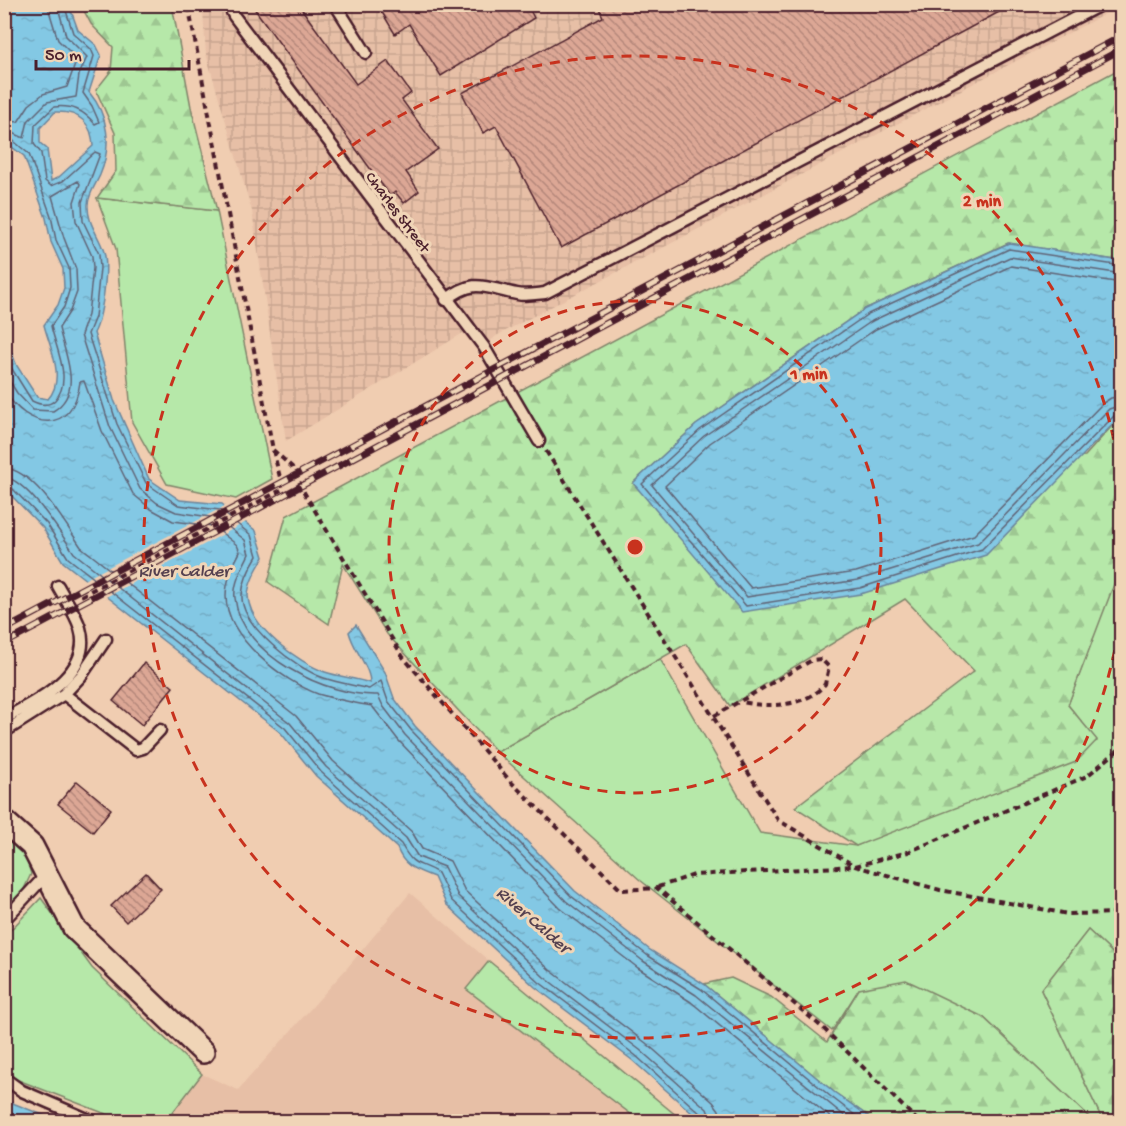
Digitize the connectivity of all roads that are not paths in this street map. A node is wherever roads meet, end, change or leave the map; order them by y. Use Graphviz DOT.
graph roads {
  1 [pos="228,4"];
  2 [pos="335,4"];
  3 [pos="1102,4"];
  4 [pos="366,53"];
  5 [pos="446,300"];
  6 [pos="539,441"];
  7 [pos="58,586"];
  8 [pos="105,639"];
  9 [pos="64,694"];
  10 [pos="4,719"];
  11 [pos="160,730"];
  12 [pos="4,732"];
  13 [pos="4,821"];
  14 [pos="47,874"];
  15 [pos="4,920"];
  16 [pos="203,1052"];
  17 [pos="4,1078"];
  18 [pos="94,1122"];
  1 -- 5 [label="lane, Charles Street"];
  2 -- 4 [label="lane"];
  3 -- 5 [label="lane"];
  5 -- 6 [label="lane, Charles Street"];
  7 -- 10 [label="lane"];
  8 -- 9 [label="lane"];
  9 -- 11 [label="lane"];
  9 -- 12 [label="lane"];
  13 -- 14 [label="street"];
  14 -- 15 [label="lane"];
  14 -- 16 [label="street"];
  17 -- 18 [label="lane"];
}
